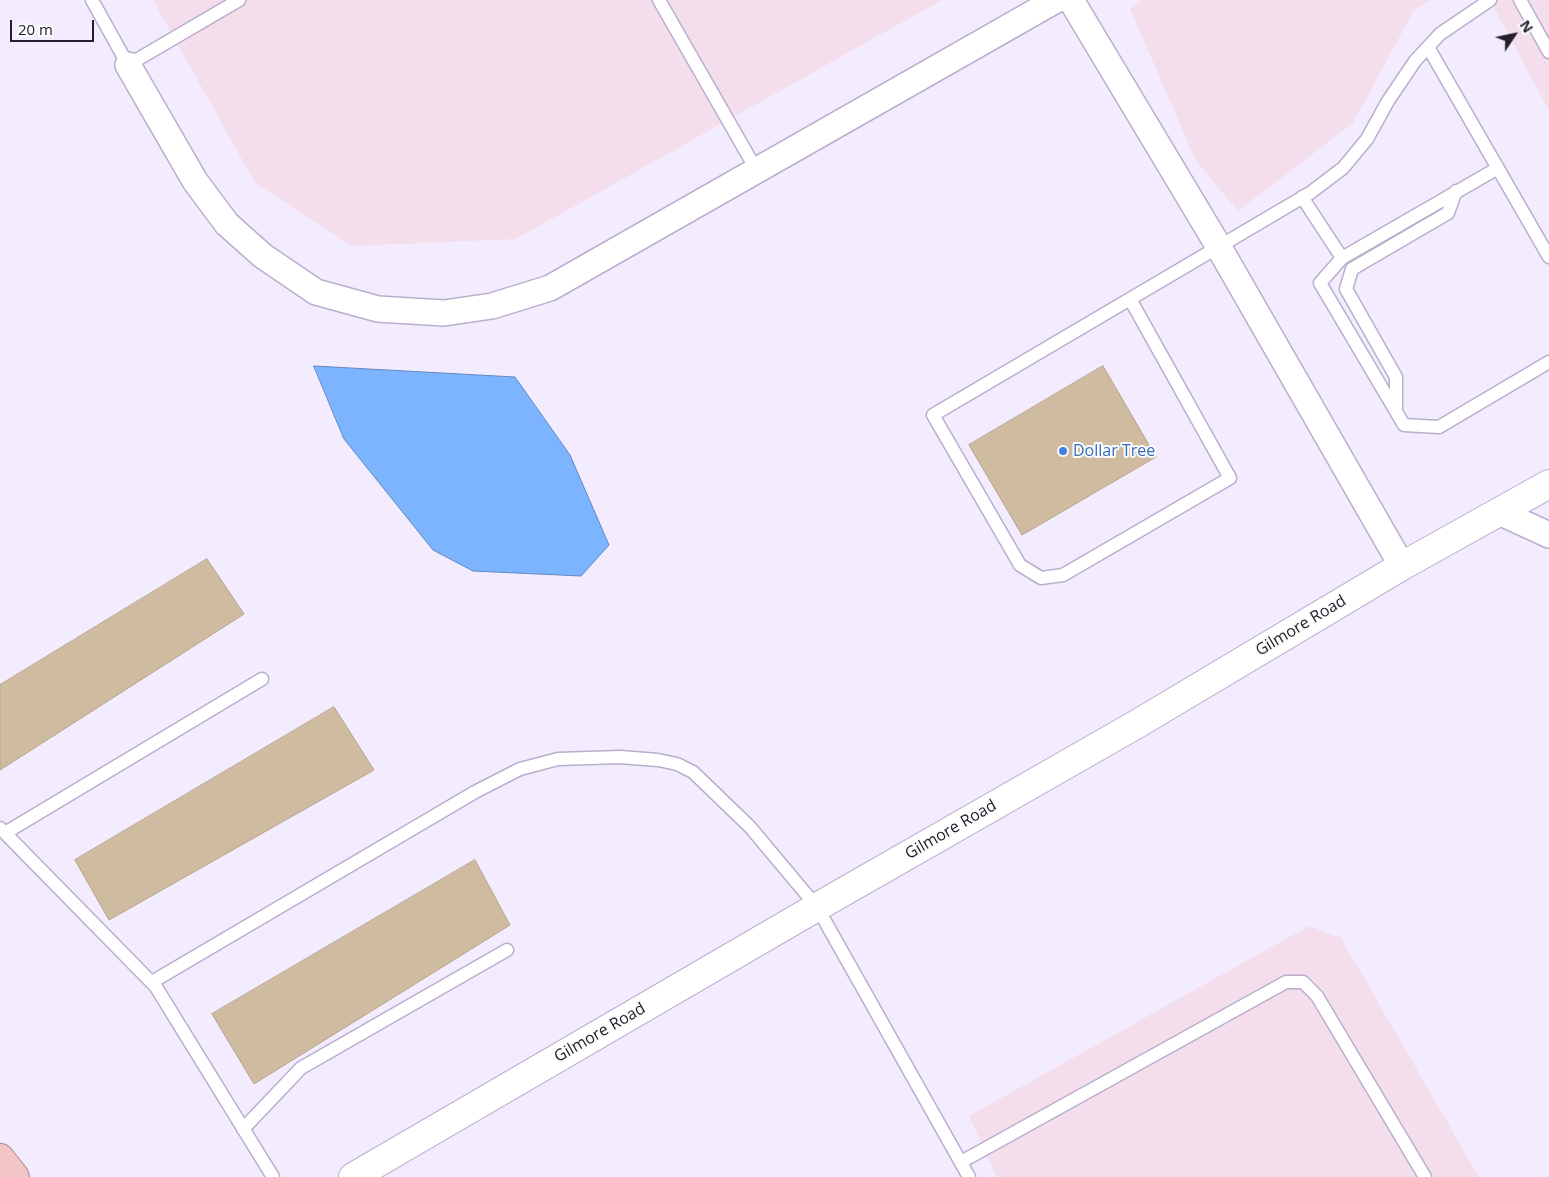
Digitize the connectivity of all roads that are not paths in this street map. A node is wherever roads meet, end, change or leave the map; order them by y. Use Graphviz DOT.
graph roads {
  1 [pos="92,0"];
  2 [pos="239,0"];
  3 [pos="659,0"];
  4 [pos="1056,0"];
  5 [pos="1071,0"];
  6 [pos="1490,0"];
  7 [pos="1520,0"];
  8 [pos="1428,48"];
  9 [pos="1549,52"];
  10 [pos="128,65"];
  11 [pos="1498,168"];
  12 [pos="756,171"];
  13 [pos="1456,191"];
  14 [pos="1302,197"];
  15 [pos="1219,247"];
  16 [pos="1549,257"];
  17 [pos="1342,258"];
  18 [pos="1130,299"];
  19 [pos="1549,362"];
  20 [pos="1396,409"];
  21 [pos="1549,484"];
  22 [pos="1499,512"];
  23 [pos="1549,535"];
  24 [pos="1402,566"];
  25 [pos="262,678"];
  26 [pos="2,830"];
  27 [pos="817,907"];
  28 [pos="507,950"];
  29 [pos="152,982"];
  30 [pos="243,1129"];
  31 [pos="0,1158"];
  32 [pos="961,1162"];
  33 [pos="15,1177"];
  34 [pos="273,1177"];
  35 [pos="353,1177"];
  36 [pos="969,1177"];
  37 [pos="1425,1177"];
  1 -- 10 [label="lane"];
  2 -- 10 [label="lane"];
  3 -- 12 [label="lane"];
  4 -- 12 [label="street"];
  5 -- 15 [label="street"];
  6 -- 8 [label="lane"];
  7 -- 9 [label="lane"];
  8 -- 11 [label="lane"];
  8 -- 14 [label="lane"];
  10 -- 12 [label="street"];
  11 -- 13 [label="lane"];
  11 -- 16 [label="lane"];
  13 -- 17 [label="lane"];
  13 -- 20 [label="lane"];
  14 -- 15 [label="lane"];
  14 -- 17 [label="lane"];
  15 -- 18 [label="lane"];
  15 -- 24 [label="street"];
  17 -- 20 [label="lane"];
  18 -- 18 [label="lane"];
  19 -- 20 [label="lane"];
  21 -- 22 [label="street, Gilmore Road"];
  22 -- 23 [label="street"];
  22 -- 24 [label="street, Gilmore Road"];
  24 -- 27 [label="street, Gilmore Road"];
  25 -- 26 [label="lane"];
  26 -- 29 [label="lane"];
  27 -- 29 [label="lane"];
  27 -- 32 [label="lane"];
  27 -- 35 [label="street, Gilmore Road"];
  28 -- 30 [label="lane"];
  29 -- 30 [label="lane"];
  30 -- 34 [label="lane"];
  31 -- 33 [label="highway"];
  32 -- 36 [label="lane"];
  32 -- 37 [label="lane"];
}
